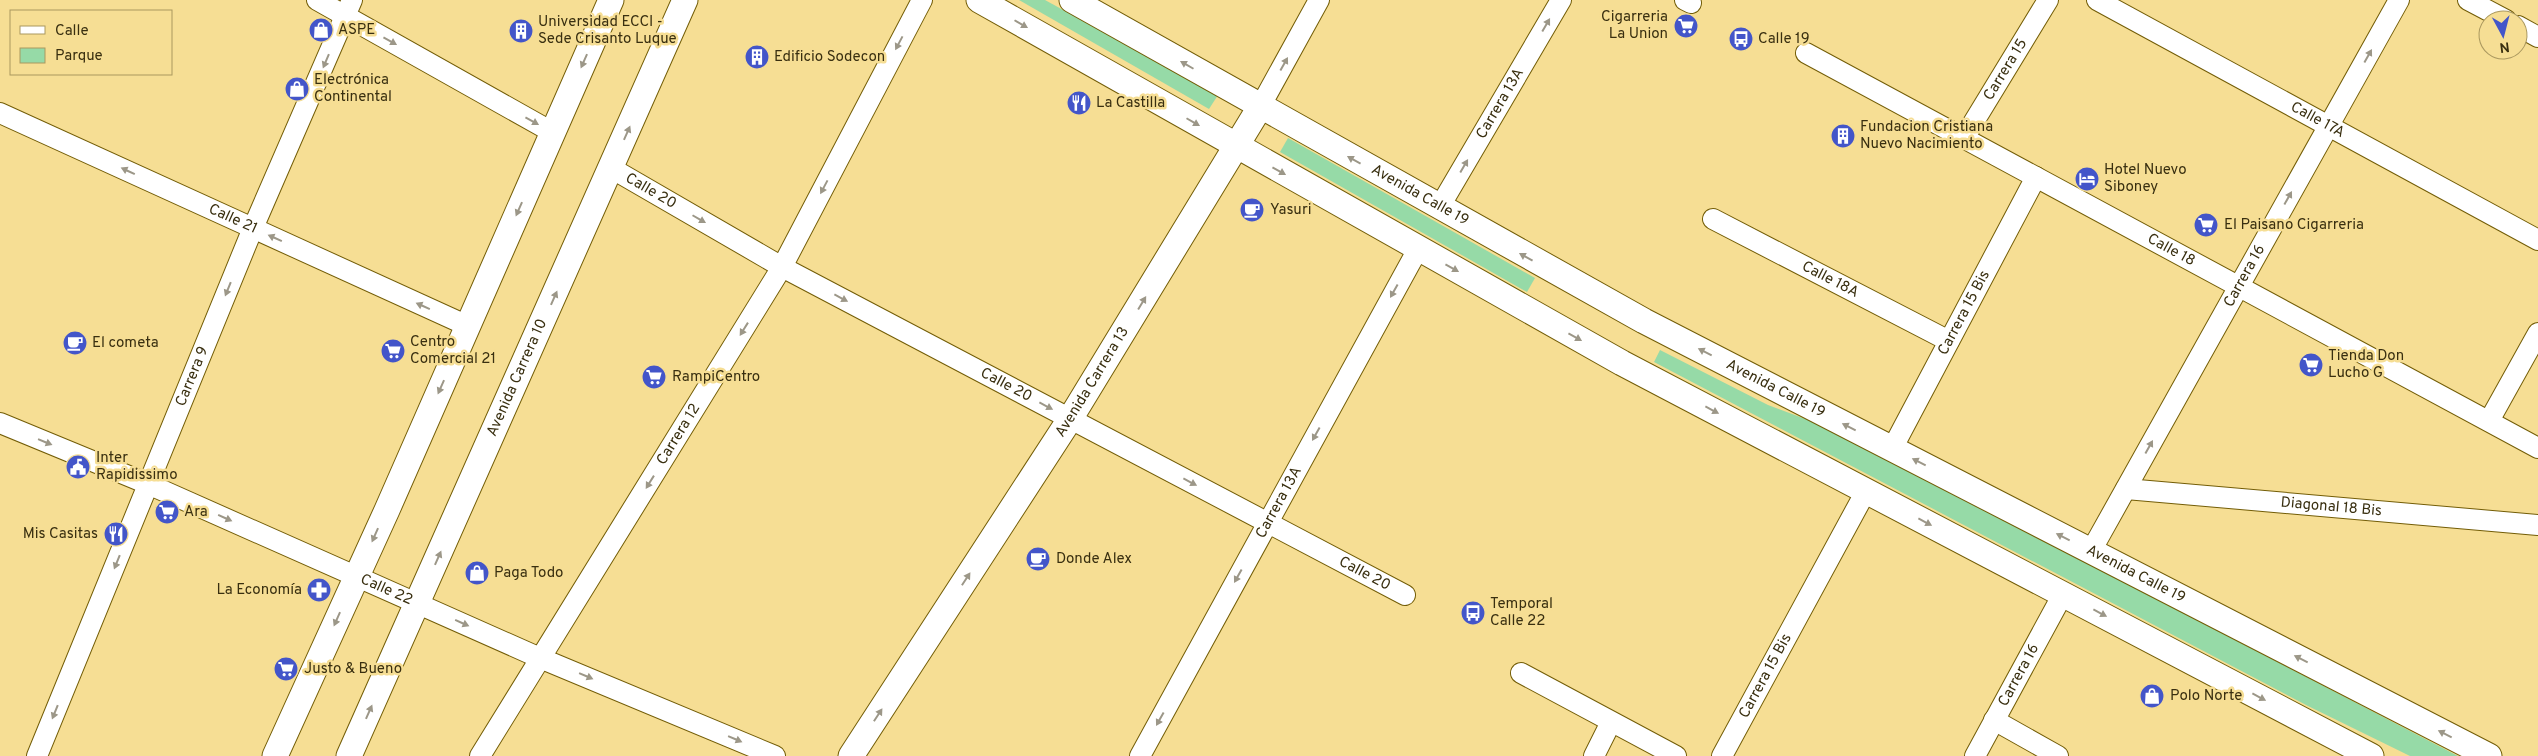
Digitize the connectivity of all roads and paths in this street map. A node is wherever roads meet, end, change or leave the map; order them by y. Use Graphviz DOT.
graph roads {
  1 [pos="317,0"];
  2 [pos="611,0"];
  3 [pos="685,0"];
  4 [pos="922,0"];
  5 [pos="979,0"];
  6 [pos="1072,0"];
  7 [pos="1319,0"];
  8 [pos="1561,0"];
  9 [pos="2048,0"];
  10 [pos="2098,0"];
  11 [pos="2399,0"];
  12 [pos="2468,0"];
  13 [pos="348,8"];
  14 [pos="2497,10"];
  15 [pos="1806,53"];
  16 [pos="1260,106"];
  17 [pos="0,112"];
  18 [pos="2328,126"];
  19 [pos="552,132"];
  20 [pos="1964,138"];
  21 [pos="1237,147"];
  22 [pos="612,168"];
  23 [pos="2036,177"];
  24 [pos="1439,208"];
  25 [pos="1713,219"];
  26 [pos="253,228"];
  27 [pos="2538,240"];
  28 [pos="1418,249"];
  29 [pos="782,267"];
  30 [pos="2239,286"];
  31 [pos="468,326"];
  32 [pos="2538,333"];
  33 [pos="1949,341"];
  34 [pos="1070,419"];
  35 [pos="2489,422"];
  36 [pos="0,423"];
  37 [pos="2538,448"];
  38 [pos="1892,449"];
  39 [pos="148,484"];
  40 [pos="2126,489"];
  41 [pos="1866,491"];
  42 [pos="1267,522"];
  43 [pos="2538,525"];
  44 [pos="2091,551"];
  45 [pos="357,575"];
  46 [pos="2063,594"];
  47 [pos="1405,595"];
  48 [pos="418,603"];
  49 [pos="540,658"];
  50 [pos="1521,673"];
  51 [pos="1994,720"];
  52 [pos="1611,722"];
  53 [pos="37,756"];
  54 [pos="275,756"];
  55 [pos="349,756"];
  56 [pos="480,756"];
  57 [pos="775,756"];
  58 [pos="852,756"];
  59 [pos="1140,756"];
  60 [pos="1594,756"];
  61 [pos="1676,756"];
  62 [pos="1722,756"];
  63 [pos="1975,756"];
  64 [pos="2058,756"];
  65 [pos="2372,756"];
  66 [pos="2489,756"];
  1 -- 13 [label="street"];
  2 -- 19 [label="main road, one-way"];
  22 -- 3 [label="main road, Avenida Carrera 10, one-way"];
  4 -- 29 [label="street, Carrera 12, one-way"];
  5 -- 21 [label="main road, one-way"];
  16 -- 6 [label="main road, Avenida Calle 19, one-way"];
  16 -- 7 [label="street, Avenida Carrera 13, one-way"];
  24 -- 8 [label="street, Carrera 13A, one-way"];
  9 -- 20 [label="street, Carrera 15"];
  10 -- 18 [label="street, Calle 17A"];
  18 -- 11 [label="street, Carrera 16, one-way"];
  12 -- 14 [label="street"];
  13 -- 19 [label="street, one-way"];
  13 -- 26 [label="street, Carrera 9, one-way"];
  15 -- 20 [label="street, Calle 18"];
  16 -- 21 [label="main road, Avenida Carrera 13"];
  24 -- 16 [label="main road, Avenida Calle 19, one-way"];
  26 -- 17 [label="street, Calle 21, one-way"];
  18 -- 27 [label="street, Calle 17A"];
  30 -- 18 [label="street, Carrera 16, one-way"];
  19 -- 31 [label="main road, one-way"];
  20 -- 23 [label="street, Calle 18"];
  21 -- 28 [label="main road, one-way"];
  34 -- 21 [label="main road, Avenida Carrera 13, one-way"];
  22 -- 29 [label="street, Calle 20, one-way"];
  48 -- 22 [label="main road, Avenida Carrera 10, one-way"];
  23 -- 30 [label="street, Calle 18"];
  23 -- 33 [label="street, Carrera 15 Bis"];
  38 -- 24 [label="main road, Avenida Calle 19, one-way"];
  25 -- 33 [label="street, Calle 18A"];
  31 -- 26 [label="street, Calle 21, one-way"];
  26 -- 39 [label="street, Carrera 9, one-way"];
  28 -- 41 [label="main road, one-way"];
  28 -- 42 [label="street, Carrera 13A, one-way"];
  29 -- 34 [label="street, Calle 20, one-way"];
  29 -- 49 [label="street, Carrera 12, one-way"];
  30 -- 35 [label="street, Calle 18"];
  40 -- 30 [label="street, Carrera 16, one-way"];
  31 -- 45 [label="main road, one-way"];
  32 -- 35 [label="street"];
  33 -- 38 [label="street, Carrera 15 Bis"];
  34 -- 42 [label="street, Calle 20, one-way"];
  58 -- 34 [label="main road, Avenida Carrera 13, one-way"];
  35 -- 37 [label="street, Calle 18"];
  36 -- 39 [label="street, Calle 22, one-way"];
  44 -- 38 [label="main road, Avenida Calle 19, one-way"];
  39 -- 45 [label="street, Calle 22, one-way"];
  39 -- 53 [label="street, Carrera 9, one-way"];
  40 -- 43 [label="street, Diagonal 18 Bis"];
  40 -- 44 [label="street, Carrera 16"];
  41 -- 46 [label="main road, one-way"];
  41 -- 62 [label="street, Carrera 15 Bis"];
  42 -- 47 [label="street, Calle 20"];
  42 -- 59 [label="street, Carrera 13A, one-way"];
  66 -- 44 [label="main road, Avenida Calle 19, one-way"];
  45 -- 48 [label="street, Calle 22"];
  45 -- 54 [label="main road, one-way"];
  46 -- 51 [label="street, Carrera 16"];
  46 -- 65 [label="main road, one-way"];
  48 -- 49 [label="street, Calle 22, one-way"];
  55 -- 48 [label="main road, Avenida Carrera 10, one-way"];
  49 -- 56 [label="street, Carrera 12"];
  49 -- 57 [label="street, Calle 22, one-way"];
  50 -- 52 [label="street"];
  51 -- 63 [label="street, Carrera 16"];
  51 -- 64 [label="street"];
  52 -- 60 [label="street"];
  52 -- 61 [label="street"];
}
